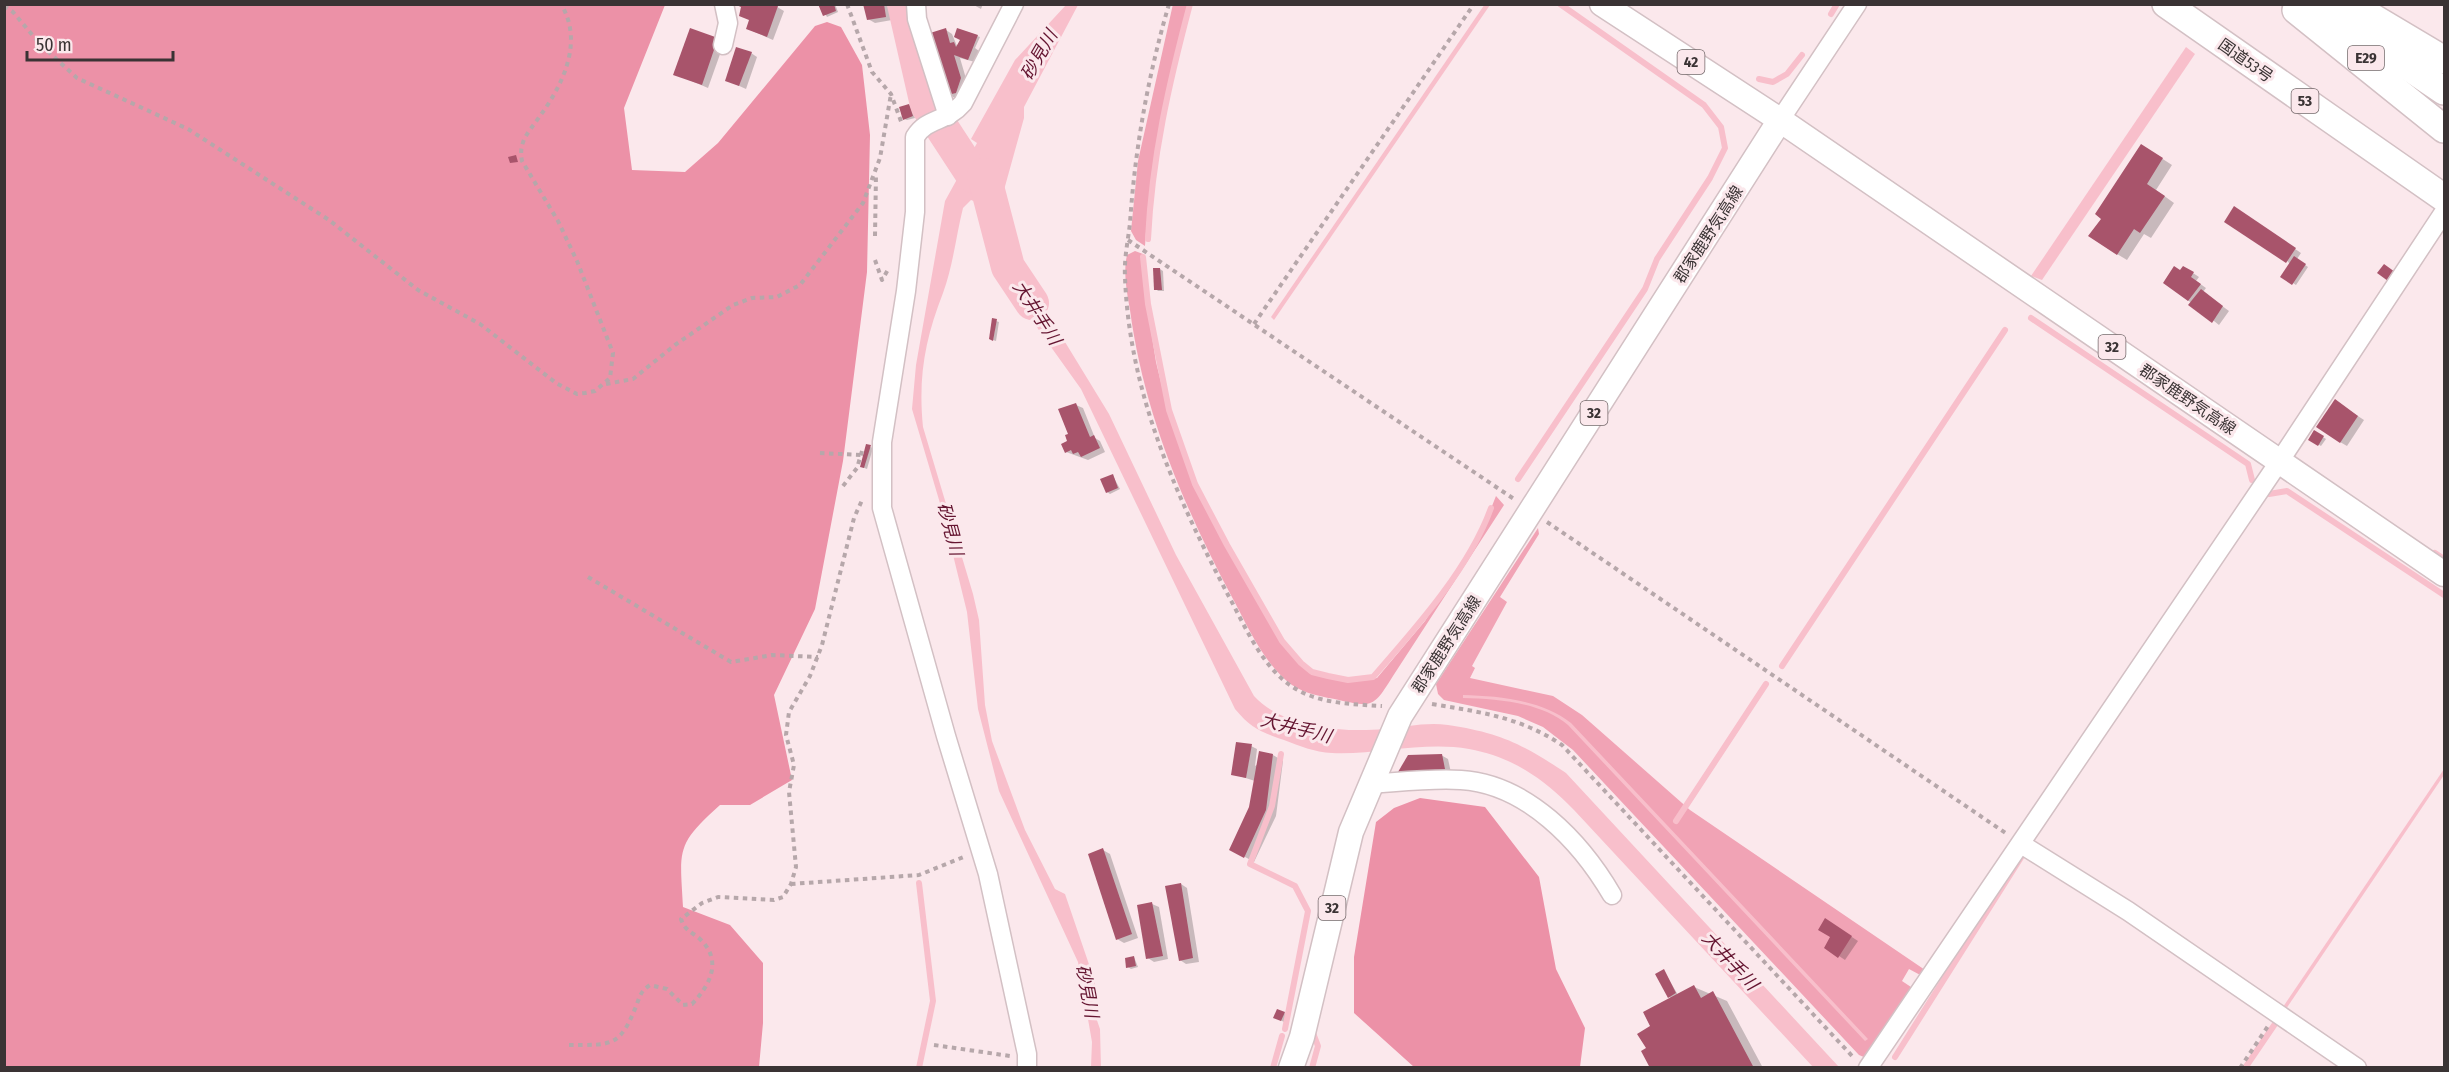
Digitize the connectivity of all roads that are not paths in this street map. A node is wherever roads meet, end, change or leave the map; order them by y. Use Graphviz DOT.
graph roads {
  1 [pos="724,4"];
  2 [pos="916,4"];
  3 [pos="1014,4"];
  4 [pos="1602,4"];
  5 [pos="1857,4"];
  6 [pos="2166,4"];
  7 [pos="2350,4"];
  8 [pos="2300,6"];
  9 [pos="723,45"];
  10 [pos="2445,60"];
  11 [pos="2445,91"];
  12 [pos="2445,112"];
  13 [pos="945,117"];
  14 [pos="1780,120"];
  15 [pos="2445,129"];
  16 [pos="2445,198"];
  17 [pos="2445,212"];
  18 [pos="2279,462"];
  19 [pos="2445,574"];
  20 [pos="1370,784"];
  21 [pos="2021,844"];
  22 [pos="1612,895"];
  23 [pos="1027,1063"];
  24 [pos="1862,1063"];
  25 [pos="1291,1068"];
  26 [pos="2357,1068"];
  1 -- 9 [label="street"];
  2 -- 13 [label="street"];
  3 -- 13 [label="street"];
  4 -- 14 [label="main road, 42"];
  5 -- 14 [label="street"];
  6 -- 16 [label="highway, 国道53号 / 53"];
  7 -- 10 [label="highway"];
  8 -- 11 [label="highway, E29"];
  8 -- 12 [label="highway, E29"];
  8 -- 15 [label="highway"];
  13 -- 23 [label="street"];
  14 -- 18 [label="main road, 郡家鹿野気高線 / 32"];
  14 -- 20 [label="main road, 郡家鹿野気高線 / 32"];
  17 -- 18 [label="street"];
  18 -- 19 [label="main road, 郡家鹿野気高線 / 32"];
  18 -- 21 [label="street"];
  20 -- 22 [label="street"];
  20 -- 25 [label="main road, 郡家鹿野気高線 / 32"];
  21 -- 24 [label="street"];
  21 -- 26 [label="street"];
}
